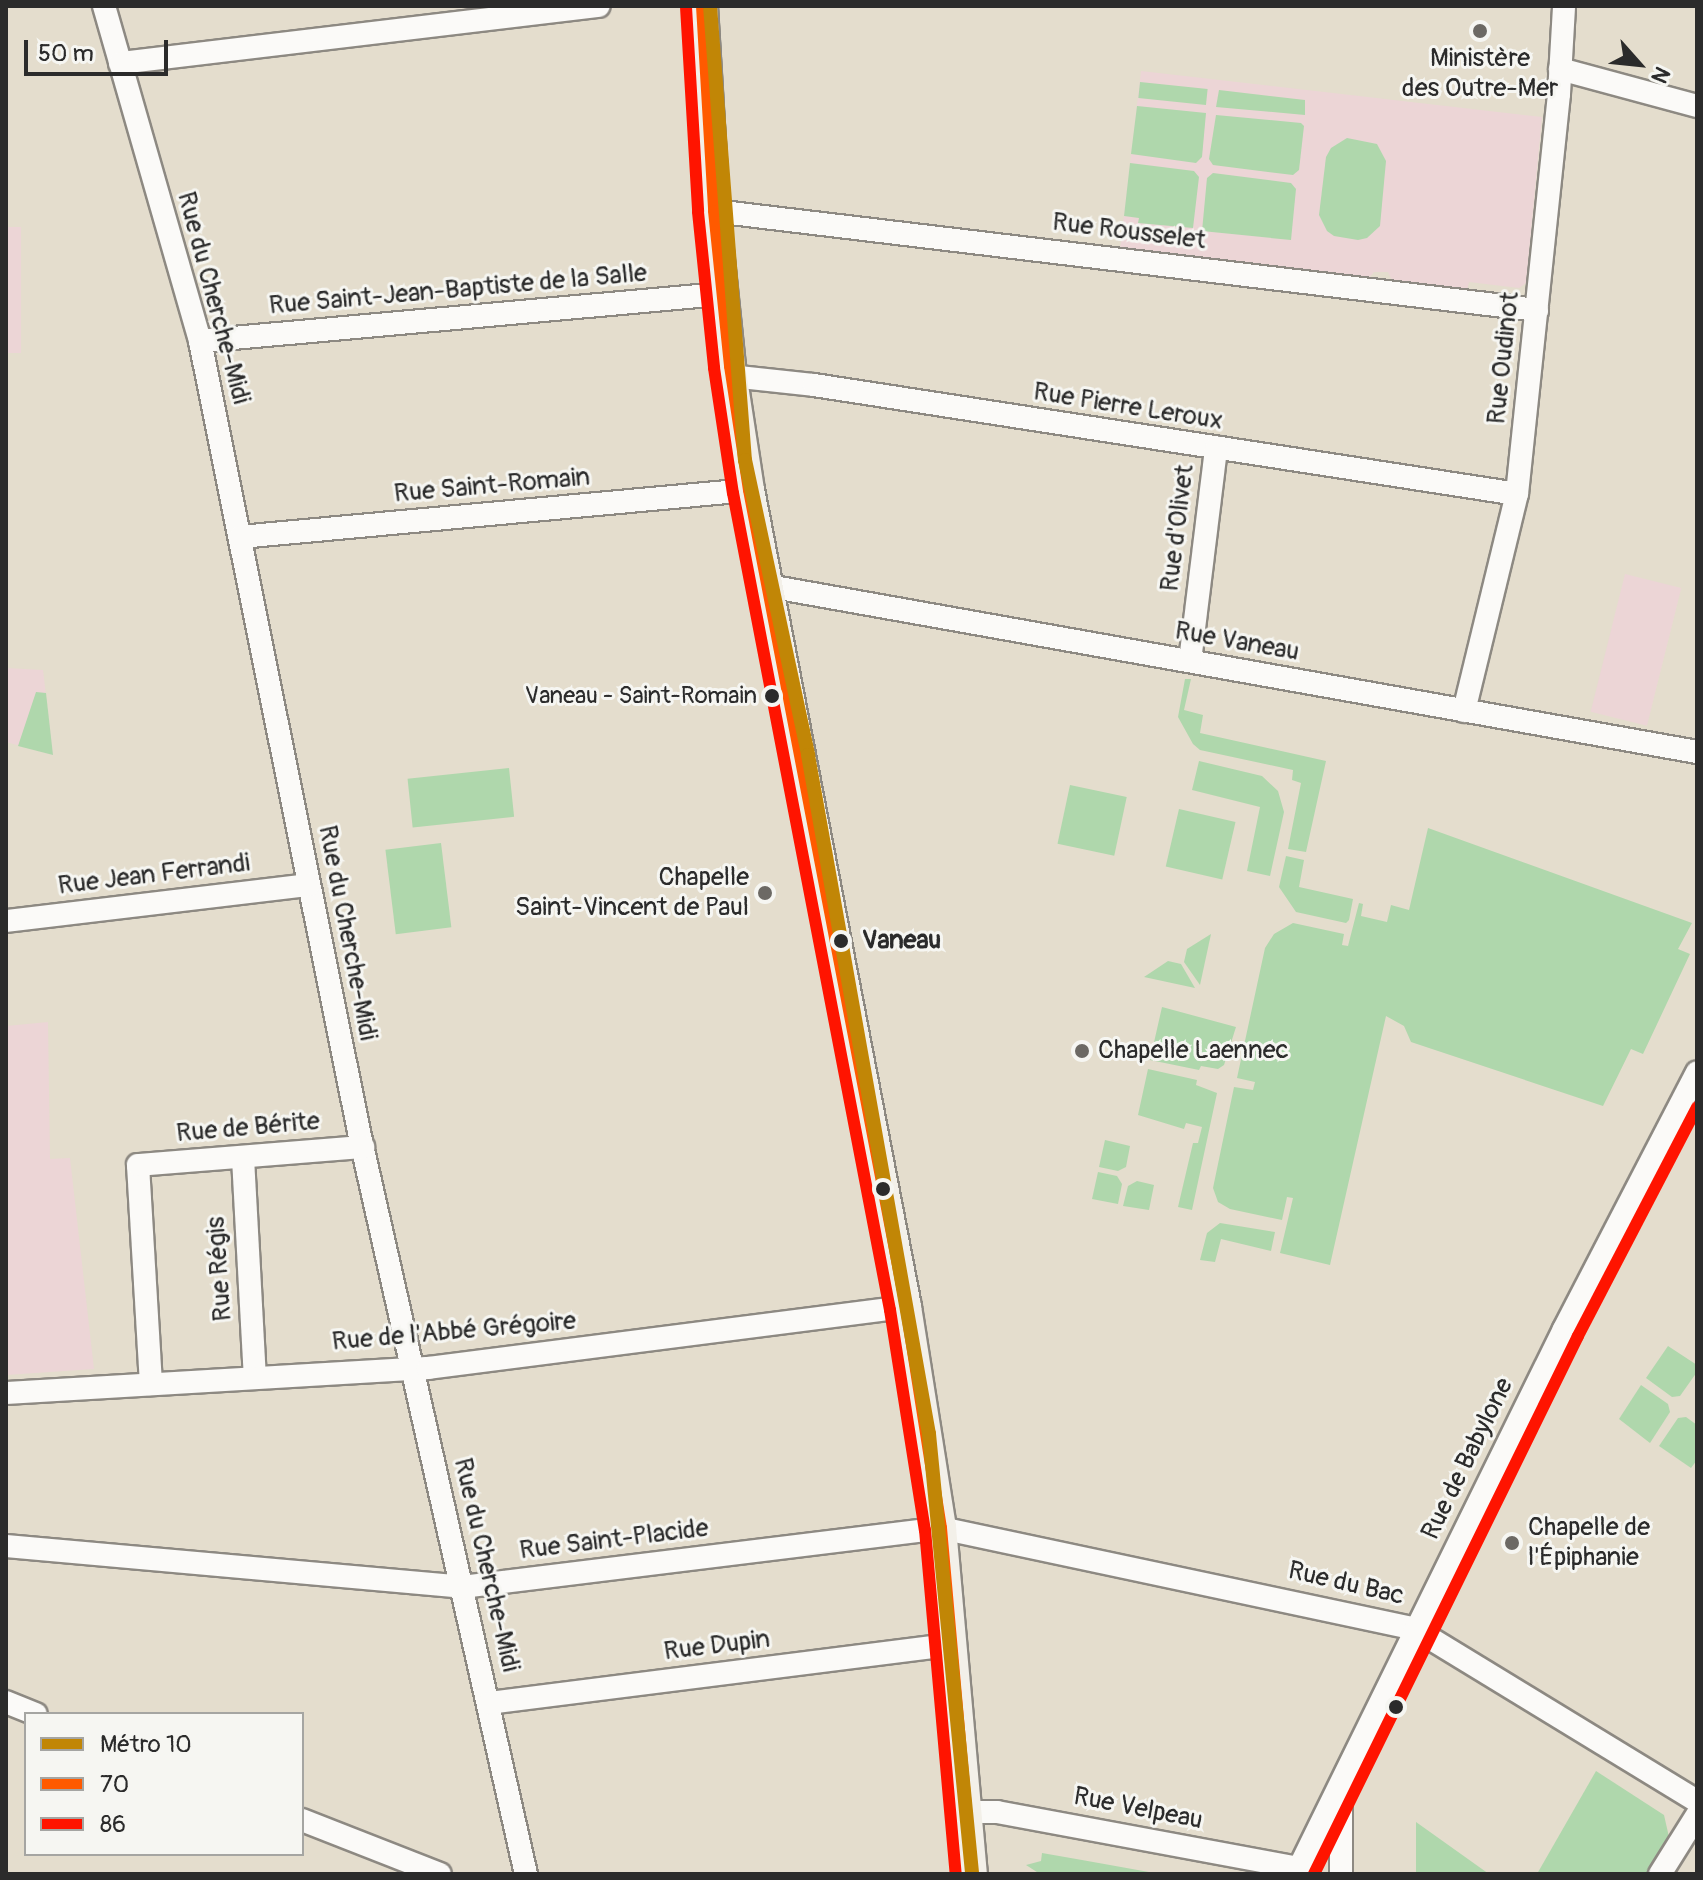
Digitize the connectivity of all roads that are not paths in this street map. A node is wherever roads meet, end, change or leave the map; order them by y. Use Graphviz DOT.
graph roads {
  1 [pos="104,6"];
  2 [pos="599,6"];
  3 [pos="702,6"];
  4 [pos="1564,6"];
  5 [pos="120,63"];
  6 [pos="1560,69"];
  7 [pos="1697,106"];
  8 [pos="714,211"];
  9 [pos="720,294"];
  10 [pos="1537,310"];
  11 [pos="200,341"];
  12 [pos="731,376"];
  13 [pos="1216,448"];
  14 [pos="749,490"];
  15 [pos="1517,494"];
  16 [pos="240,537"];
  17 [pos="768,586"];
  18 [pos="1190,661"];
  19 [pos="1464,711"];
  20 [pos="1697,752"];
  21 [pos="309,885"];
  22 [pos="6,921"];
  23 [pos="1697,1072"];
  24 [pos="363,1147"];
  25 [pos="243,1158"];
  26 [pos="906,1307"];
  27 [pos="412,1368"];
  28 [pos="255,1377"];
  29 [pos="151,1384"];
  30 [pos="6,1393"];
  31 [pos="941,1528"];
  32 [pos="6,1546"];
  33 [pos="462,1587"];
  34 [pos="1415,1629"];
  35 [pos="953,1644"];
  36 [pos="6,1702"];
  37 [pos="489,1703"];
  38 [pos="31,1712"];
  39 [pos="1341,1780"];
  40 [pos="1697,1801"];
  41 [pos="966,1812"];
  42 [pos="1697,1815"];
  43 [pos="304,1821"];
  44 [pos="1298,1871"];
  45 [pos="440,1874"];
  46 [pos="526,1874"];
  47 [pos="972,1874"];
  48 [pos="1341,1874"];
  49 [pos="1660,1874"];
  1 -- 5 [label="street, Rue du Cherche-Midi"];
  2 -- 5 [label="street"];
  3 -- 8 [label="main road"];
  4 -- 6 [label="street, Rue Oudinot"];
  5 -- 11 [label="street, Rue du Cherche-Midi"];
  6 -- 7 [label="street"];
  6 -- 10 [label="street, Rue Oudinot"];
  8 -- 9 [label="main road"];
  8 -- 10 [label="street, Rue Rousselet"];
  9 -- 11 [label="street, Rue Saint-Jean-Baptiste de la Salle"];
  9 -- 12 [label="main road"];
  10 -- 15 [label="street, Rue Oudinot"];
  11 -- 16 [label="street, Rue du Cherche-Midi"];
  12 -- 13 [label="street, Rue Pierre Leroux"];
  12 -- 14 [label="main road"];
  13 -- 15 [label="street, Rue Pierre Leroux"];
  13 -- 18 [label="street, Rue d'Olivet"];
  14 -- 16 [label="street, Rue Saint-Romain"];
  14 -- 17 [label="main road"];
  15 -- 19 [label="street, Rue Oudinot"];
  16 -- 21 [label="street, Rue du Cherche-Midi"];
  17 -- 18 [label="street, Rue Vaneau"];
  17 -- 26 [label="main road"];
  18 -- 19 [label="street, Rue Vaneau"];
  19 -- 20 [label="street, Rue Vaneau"];
  21 -- 22 [label="street, Rue Jean Ferrandi"];
  21 -- 24 [label="street, Rue du Cherche-Midi"];
  23 -- 34 [label="street, Rue de Babylone"];
  24 -- 25 [label="street, Rue de Bérite"];
  24 -- 27 [label="street, Rue du Cherche-Midi"];
  25 -- 28 [label="street, Rue Régis"];
  25 -- 29 [label="street, Rue de Bérite"];
  26 -- 27 [label="street, Rue de l'Abbé Grégoire"];
  26 -- 31 [label="main road"];
  27 -- 28 [label="street, Rue de l'Abbé Grégoire"];
  27 -- 33 [label="street, Rue du Cherche-Midi"];
  28 -- 29 [label="street, Rue de l'Abbé Grégoire"];
  29 -- 30 [label="street, Rue de l'Abbé Grégoire"];
  31 -- 33 [label="street, Rue Saint-Placide"];
  31 -- 34 [label="street, Rue du Bac"];
  31 -- 35 [label="main road"];
  32 -- 33 [label="street, Rue Saint-Placide"];
  33 -- 37 [label="street, Rue du Cherche-Midi"];
  34 -- 39 [label="street, Rue de Babylone"];
  34 -- 40 [label="street, Rue du Bac"];
  35 -- 37 [label="street, Rue Dupin"];
  35 -- 41 [label="main road"];
  36 -- 38 [label="street"];
  37 -- 46 [label="street, Rue du Cherche-Midi"];
  39 -- 44 [label="street, Rue de Babylone"];
  39 -- 48 [label="street"];
  41 -- 44 [label="street, Rue Velpeau"];
  41 -- 47 [label="main road"];
  42 -- 49 [label="street"];
  43 -- 45 [label="street"];
}
